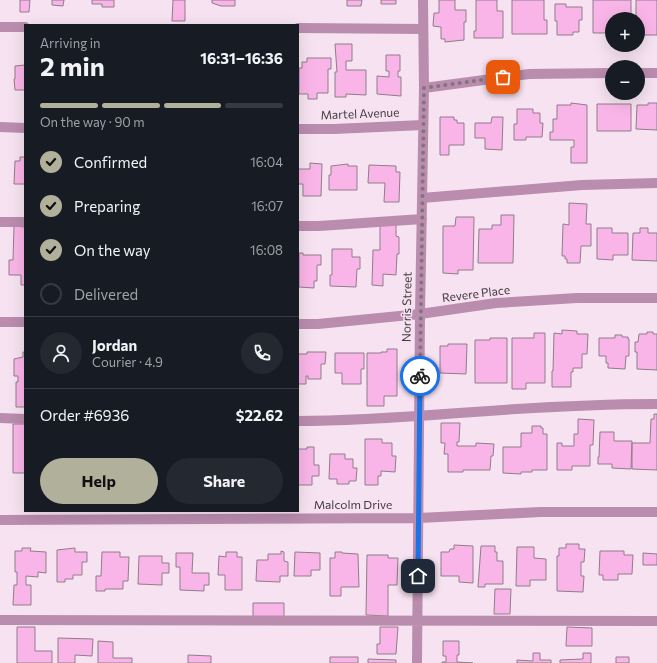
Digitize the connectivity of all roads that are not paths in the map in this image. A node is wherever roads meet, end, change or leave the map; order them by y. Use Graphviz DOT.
graph roads {
  1 [pos="423,0"];
  2 [pos="0,27"];
  3 [pos="24,27"];
  4 [pos="299,28"];
  5 [pos="423,29"];
  6 [pos="605,73"];
  7 [pos="645,73"];
  8 [pos="657,73"];
  9 [pos="424,88"];
  10 [pos="423,124"];
  11 [pos="0,128"];
  12 [pos="24,128"];
  13 [pos="299,129"];
  14 [pos="657,183"];
  15 [pos="422,198"];
  16 [pos="422,219"];
  17 [pos="0,222"];
  18 [pos="24,222"];
  19 [pos="299,226"];
  20 [pos="657,298"];
  21 [pos="420,314"];
  22 [pos="0,322"];
  23 [pos="24,322"];
  24 [pos="299,324"];
  25 [pos="657,404"];
  26 [pos="420,416"];
  27 [pos="0,418"];
  28 [pos="24,419"];
  29 [pos="299,421"];
  30 [pos="657,512"];
  31 [pos="419,518"];
  32 [pos="0,520"];
  33 [pos="0,620"];
  34 [pos="418,620"];
  35 [pos="657,622"];
  36 [pos="417,663"];
  1 -- 5 [label="street, Norris Street"];
  2 -- 3 [label="street"];
  4 -- 5 [label="street"];
  5 -- 9 [label="street, Norris Street"];
  6 -- 9 [label="street"];
  7 -- 8 [label="street"];
  9 -- 10 [label="street, Norris Street"];
  10 -- 13 [label="street, Martel Avenue"];
  10 -- 15 [label="street, Norris Street"];
  11 -- 12 [label="street"];
  14 -- 15 [label="street"];
  15 -- 16 [label="street, Norris Street"];
  16 -- 19 [label="street"];
  16 -- 21 [label="street, Norris Street"];
  17 -- 18 [label="street"];
  20 -- 21 [label="street, Revere Place"];
  21 -- 24 [label="street, Revere Place"];
  21 -- 26 [label="street, Norris Street"];
  22 -- 23 [label="street"];
  25 -- 26 [label="street"];
  26 -- 29 [label="street"];
  26 -- 31 [label="street, Norris Street"];
  27 -- 28 [label="street"];
  30 -- 31 [label="street, Malcolm Drive"];
  31 -- 32 [label="street, Malcolm Drive"];
  31 -- 34 [label="street, Norris Street"];
  33 -- 34 [label="street"];
  34 -- 35 [label="street"];
  34 -- 36 [label="street, Norris Street"];
}
